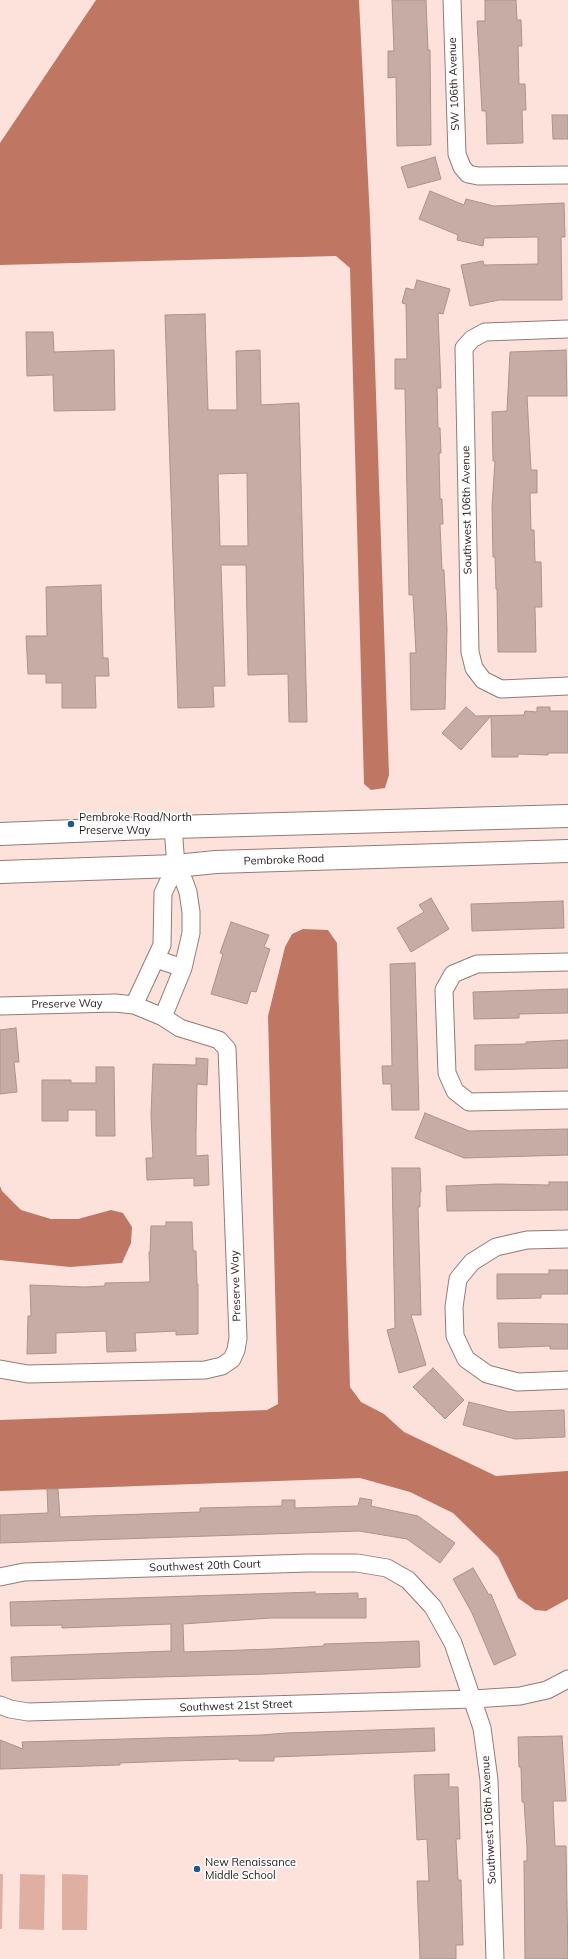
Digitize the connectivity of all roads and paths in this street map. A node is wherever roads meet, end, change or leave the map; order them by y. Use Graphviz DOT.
graph roads {
  1 [pos="452,0"];
  2 [pos="568,174"];
  3 [pos="568,329"];
  4 [pos="568,686"];
  5 [pos="568,816"];
  6 [pos="173,827"];
  7 [pos="0,834"];
  8 [pos="568,851"];
  9 [pos="176,866"];
  10 [pos="0,872"];
  11 [pos="156,959"];
  12 [pos="568,962"];
  13 [pos="183,968"];
  14 [pos="134,1004"];
  15 [pos="0,1006"];
  16 [pos="163,1017"];
  17 [pos="568,1100"];
  18 [pos="568,1239"];
  19 [pos="0,1369"];
  20 [pos="568,1380"];
  21 [pos="0,1577"];
  22 [pos="408,1580"];
  23 [pos="568,1679"];
  24 [pos="473,1699"];
  25 [pos="0,1705"];
  26 [pos="495,1959"];
  1 -- 2 [label="street, SW 106th Avenue"];
  3 -- 4 [label="street, Southwest 106th Avenue"];
  5 -- 6 [label="main road"];
  6 -- 7 [label="main road"];
  6 -- 9 [label="street"];
  8 -- 9 [label="main road, Pembroke Road"];
  9 -- 10 [label="main road, Pembroke Road"];
  9 -- 11 [label="street"];
  9 -- 13 [label="street"];
  11 -- 13 [label="street"];
  11 -- 14 [label="street"];
  12 -- 17 [label="street"];
  13 -- 16 [label="street"];
  14 -- 15 [label="street, Preserve Way"];
  14 -- 16 [label="street, Preserve Way"];
  16 -- 19 [label="street, Preserve Way"];
  18 -- 20 [label="street"];
  21 -- 22 [label="street, Southwest 20th Court"];
  22 -- 24 [label="street, Southwest 106th Avenue"];
  23 -- 24 [label="street, Southwest 21st Street"];
  24 -- 25 [label="street, Southwest 21st Street"];
  24 -- 26 [label="street, Southwest 106th Avenue"];
}
